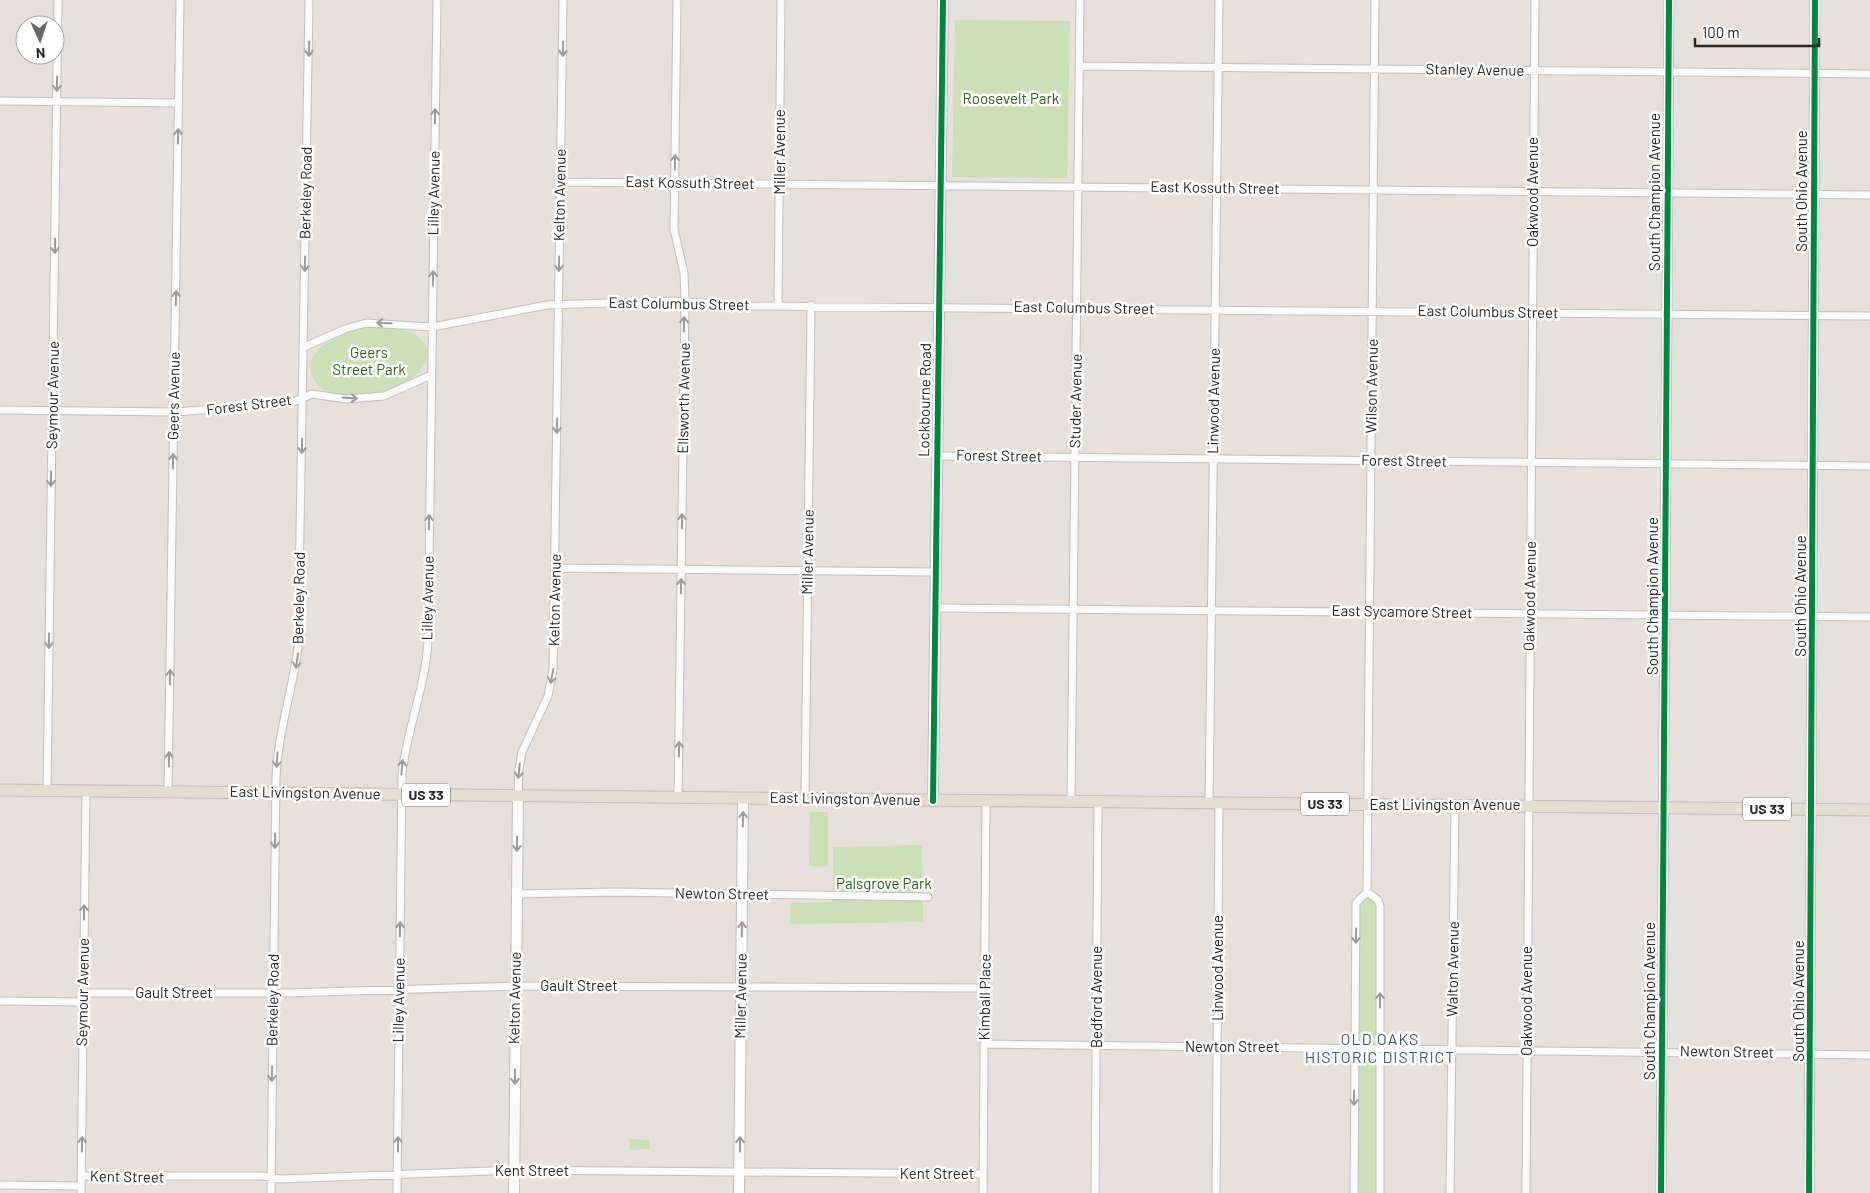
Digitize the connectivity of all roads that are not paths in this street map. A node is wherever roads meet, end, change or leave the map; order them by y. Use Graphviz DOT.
graph roads {
  1 [pos="58,0"];
  2 [pos="180,0"];
  3 [pos="309,0"];
  4 [pos="437,0"];
  5 [pos="563,0"];
  6 [pos="677,0"];
  7 [pos="781,0"];
  8 [pos="943,0"];
  9 [pos="1080,0"];
  10 [pos="1219,0"];
  11 [pos="1375,0"];
  12 [pos="1535,0"];
  13 [pos="1669,0"];
  14 [pos="1816,0"];
  15 [pos="1079,66"];
  16 [pos="1218,68"];
  17 [pos="1374,69"];
  18 [pos="1534,71"];
  19 [pos="1668,73"];
  20 [pos="1815,74"];
  21 [pos="1870,74"];
  22 [pos="0,101"];
  23 [pos="57,102"];
  24 [pos="178,103"];
  25 [pos="561,182"];
  26 [pos="675,183"];
  27 [pos="779,184"];
  28 [pos="940,186"];
  29 [pos="1078,187"];
  30 [pos="1216,188"];
  31 [pos="1374,190"];
  32 [pos="1533,191"];
  33 [pos="1668,193"];
  34 [pos="1815,194"];
  35 [pos="1870,195"];
  36 [pos="685,302"];
  37 [pos="559,305"];
  38 [pos="778,305"];
  39 [pos="811,305"];
  40 [pos="939,307"];
  41 [pos="1077,308"];
  42 [pos="1215,310"];
  43 [pos="1373,311"];
  44 [pos="1533,313"];
  45 [pos="1667,314"];
  46 [pos="1814,316"];
  47 [pos="1870,316"];
  48 [pos="432,327"];
  49 [pos="304,347"];
  50 [pos="431,375"];
  51 [pos="302,398"];
  52 [pos="0,410"];
  53 [pos="52,411"];
  54 [pos="174,412"];
  55 [pos="937,456"];
  56 [pos="1075,457"];
  57 [pos="1213,459"];
  58 [pos="1372,461"];
  59 [pos="1531,462"];
  60 [pos="1667,464"];
  61 [pos="1814,465"];
  62 [pos="1870,466"];
  63 [pos="555,568"];
  64 [pos="682,570"];
  65 [pos="808,571"];
  66 [pos="935,572"];
  67 [pos="935,608"];
  68 [pos="1074,609"];
  69 [pos="1211,610"];
  70 [pos="1370,612"];
  71 [pos="1530,614"];
  72 [pos="1666,615"];
  73 [pos="1813,616"];
  74 [pos="1870,617"];
  75 [pos="0,790"];
  76 [pos="47,791"];
  77 [pos="86,791"];
  78 [pos="168,792"];
  79 [pos="276,793"];
  80 [pos="402,794"];
  81 [pos="518,796"];
  82 [pos="678,798"];
  83 [pos="743,798"];
  84 [pos="805,799"];
  85 [pos="933,801"];
  86 [pos="986,801"];
  87 [pos="1072,802"];
  88 [pos="1098,802"];
  89 [pos="1214,803"];
  90 [pos="1368,805"];
  91 [pos="1455,805"];
  92 [pos="1529,806"];
  93 [pos="1665,808"];
  94 [pos="1812,810"];
  95 [pos="1870,810"];
  96 [pos="1367,892"];
  97 [pos="516,894"];
  98 [pos="742,894"];
  99 [pos="928,897"];
  100 [pos="515,986"];
  101 [pos="741,987"];
  102 [pos="985,988"];
  103 [pos="400,990"];
  104 [pos="84,993"];
  105 [pos="273,993"];
  106 [pos="0,1001"];
  107 [pos="84,1002"];
  108 [pos="985,1044"];
  109 [pos="1097,1045"];
  110 [pos="1218,1047"];
  111 [pos="1355,1048"];
  112 [pos="1380,1049"];
  113 [pos="1452,1049"];
  114 [pos="1527,1050"];
  115 [pos="1662,1051"];
  116 [pos="1811,1054"];
  117 [pos="1870,1054"];
  118 [pos="514,1170"];
  119 [pos="740,1172"];
  120 [pos="397,1174"];
  121 [pos="983,1174"];
  122 [pos="81,1176"];
  123 [pos="271,1177"];
  124 [pos="0,1185"];
  125 [pos="81,1190"];
  126 [pos="271,1193"];
  127 [pos="397,1193"];
  128 [pos="514,1193"];
  129 [pos="739,1193"];
  130 [pos="983,1193"];
  131 [pos="1095,1193"];
  132 [pos="1216,1193"];
  133 [pos="1354,1193"];
  134 [pos="1380,1193"];
  135 [pos="1450,1193"];
  136 [pos="1526,1193"];
  137 [pos="1661,1193"];
  138 [pos="1809,1193"];
  1 -- 23 [label="street, Seymour Avenue, one-way"];
  2 -- 24 [label="street, Geers Avenue"];
  3 -- 49 [label="street, Berkeley Road, one-way"];
  48 -- 4 [label="street, Lilley Avenue, one-way"];
  5 -- 25 [label="street, Kelton Avenue, one-way"];
  26 -- 6 [label="street, Ellsworth Avenue, one-way"];
  7 -- 27 [label="street, Miller Avenue"];
  8 -- 28 [label="main road, Lockbourne Road"];
  9 -- 15 [label="street, Studer Avenue"];
  10 -- 16 [label="street, Linwood Avenue"];
  11 -- 17 [label="street, Wilson Avenue"];
  12 -- 18 [label="street, Oakwood Avenue"];
  13 -- 19 [label="street, South Champion Avenue"];
  14 -- 20 [label="street, South Ohio Avenue"];
  15 -- 16 [label="street, Stanley Avenue"];
  15 -- 29 [label="street, Studer Avenue"];
  16 -- 17 [label="street, Stanley Avenue"];
  16 -- 30 [label="street, Linwood Avenue"];
  17 -- 18 [label="street, Stanley Avenue"];
  17 -- 31 [label="street, Wilson Avenue"];
  18 -- 19 [label="street, Stanley Avenue"];
  18 -- 32 [label="street, Oakwood Avenue"];
  19 -- 20 [label="street, Stanley Avenue"];
  19 -- 33 [label="street, South Champion Avenue"];
  20 -- 21 [label="street, Stanley Avenue"];
  20 -- 34 [label="street, South Ohio Avenue"];
  22 -- 23 [label="street"];
  23 -- 24 [label="street"];
  23 -- 53 [label="street, Seymour Avenue, one-way"];
  54 -- 24 [label="street, Geers Avenue, one-way"];
  25 -- 26 [label="street, East Kossuth Street"];
  25 -- 37 [label="street, Kelton Avenue, one-way"];
  26 -- 27 [label="street, East Kossuth Street"];
  26 -- 36 [label="street, Ellsworth Avenue"];
  27 -- 28 [label="street, East Kossuth Street"];
  27 -- 38 [label="street, Miller Avenue"];
  28 -- 29 [label="street, East Kossuth Street"];
  28 -- 40 [label="main road, Lockbourne Road"];
  29 -- 30 [label="street, East Kossuth Street"];
  29 -- 41 [label="street, Studer Avenue"];
  30 -- 31 [label="street, East Kossuth Street"];
  30 -- 42 [label="street, Linwood Avenue"];
  31 -- 32 [label="street, East Kossuth Street"];
  31 -- 43 [label="street, Wilson Avenue"];
  32 -- 33 [label="street, East Kossuth Street"];
  32 -- 44 [label="street, Oakwood Avenue"];
  33 -- 34 [label="street, East Kossuth Street"];
  33 -- 45 [label="street, South Champion Avenue"];
  34 -- 35 [label="street, East Kossuth Street"];
  34 -- 46 [label="street, South Ohio Avenue"];
  36 -- 37 [label="street, East Columbus Street"];
  36 -- 38 [label="street, East Columbus Street"];
  64 -- 36 [label="street, Ellsworth Avenue, one-way"];
  37 -- 48 [label="street, East Columbus Street"];
  37 -- 63 [label="street, Kelton Avenue, one-way"];
  38 -- 39 [label="street, East Columbus Street"];
  39 -- 40 [label="street, East Columbus Street"];
  39 -- 65 [label="street, Miller Avenue"];
  40 -- 41 [label="street, East Columbus Street"];
  40 -- 55 [label="main road, Lockbourne Road"];
  41 -- 42 [label="street, East Columbus Street"];
  41 -- 56 [label="street, Studer Avenue"];
  42 -- 43 [label="street, East Columbus Street"];
  42 -- 57 [label="street, Linwood Avenue"];
  43 -- 44 [label="street, East Columbus Street"];
  43 -- 58 [label="street, Wilson Avenue"];
  44 -- 45 [label="street, East Columbus Street"];
  44 -- 59 [label="street, Oakwood Avenue"];
  45 -- 46 [label="street, East Columbus Street"];
  45 -- 60 [label="street, South Champion Avenue"];
  46 -- 47 [label="street, East Columbus Street"];
  46 -- 61 [label="street, South Ohio Avenue"];
  48 -- 49 [label="street, East Columbus Street, one-way"];
  48 -- 50 [label="street, Lilley Avenue"];
  49 -- 51 [label="street, Berkeley Road"];
  51 -- 50 [label="street, Forest Street, one-way"];
  80 -- 50 [label="street, Lilley Avenue, one-way"];
  51 -- 54 [label="street, Forest Street"];
  51 -- 79 [label="street, Berkeley Road, one-way"];
  52 -- 53 [label="street, Forest Street"];
  53 -- 54 [label="street, Forest Street"];
  53 -- 76 [label="street, Seymour Avenue, one-way"];
  78 -- 54 [label="street, Geers Avenue, one-way"];
  55 -- 56 [label="street, Forest Street"];
  55 -- 66 [label="main road, Lockbourne Road"];
  56 -- 57 [label="street, Forest Street"];
  56 -- 68 [label="street, Studer Avenue"];
  57 -- 58 [label="street, Forest Street"];
  57 -- 69 [label="street, Linwood Avenue"];
  58 -- 59 [label="street, Forest Street"];
  58 -- 70 [label="street, Wilson Avenue"];
  59 -- 60 [label="street, Forest Street"];
  59 -- 71 [label="street, Oakwood Avenue"];
  60 -- 61 [label="street, Forest Street"];
  60 -- 72 [label="street, South Champion Avenue"];
  61 -- 62 [label="street, Forest Street"];
  61 -- 73 [label="street, South Ohio Avenue"];
  63 -- 64 [label="street"];
  63 -- 81 [label="street, Kelton Avenue, one-way"];
  64 -- 65 [label="street"];
  82 -- 64 [label="street, Ellsworth Avenue, one-way"];
  65 -- 66 [label="street"];
  65 -- 84 [label="street, Miller Avenue"];
  66 -- 67 [label="main road, Lockbourne Road"];
  67 -- 68 [label="street, East Sycamore Street"];
  67 -- 85 [label="main road, Lockbourne Road"];
  68 -- 69 [label="street, East Sycamore Street"];
  68 -- 87 [label="street, Studer Avenue"];
  69 -- 70 [label="street, East Sycamore Street"];
  69 -- 89 [label="street, Linwood Avenue"];
  70 -- 71 [label="street, East Sycamore Street"];
  70 -- 90 [label="street, Wilson Avenue"];
  71 -- 72 [label="street, East Sycamore Street"];
  71 -- 92 [label="street, Oakwood Avenue"];
  72 -- 73 [label="street, East Sycamore Street"];
  72 -- 93 [label="street, South Champion Avenue"];
  73 -- 74 [label="street, East Sycamore Street"];
  73 -- 94 [label="street, South Ohio Avenue"];
  75 -- 76 [label="main road, East Livingston Avenue / US 33"];
  76 -- 77 [label="main road, East Livingston Avenue / US 33"];
  77 -- 78 [label="main road, East Livingston Avenue / US 33"];
  104 -- 77 [label="street, Seymour Avenue, one-way"];
  78 -- 79 [label="main road, East Livingston Avenue / US 33"];
  79 -- 80 [label="main road, East Livingston Avenue / US 33"];
  79 -- 105 [label="street, Berkeley Road, one-way"];
  80 -- 81 [label="main road, East Livingston Avenue / US 33"];
  103 -- 80 [label="street, Lilley Avenue, one-way"];
  81 -- 82 [label="main road, East Livingston Avenue / US 33"];
  81 -- 97 [label="main road, Kelton Avenue, one-way"];
  82 -- 83 [label="main road, East Livingston Avenue / US 33"];
  83 -- 84 [label="main road, East Livingston Avenue / US 33"];
  98 -- 83 [label="main road, Miller Avenue, one-way"];
  84 -- 85 [label="main road, East Livingston Avenue / US 33"];
  85 -- 86 [label="main road, East Livingston Avenue / US 33"];
  86 -- 87 [label="main road, East Livingston Avenue / US 33"];
  86 -- 102 [label="street, Kimball Place"];
  87 -- 88 [label="main road, East Livingston Avenue / US 33"];
  88 -- 89 [label="main road, East Livingston Avenue / US 33"];
  88 -- 109 [label="street, Bedford Avenue"];
  89 -- 90 [label="main road, East Livingston Avenue / US 33"];
  89 -- 110 [label="street, Linwood Avenue"];
  90 -- 91 [label="main road, East Livingston Avenue / US 33"];
  90 -- 96 [label="street, Wilson Avenue"];
  91 -- 92 [label="main road, East Livingston Avenue / US 33"];
  91 -- 113 [label="street, Walton Avenue"];
  92 -- 93 [label="main road, East Livingston Avenue / US 33"];
  92 -- 114 [label="street, Oakwood Avenue"];
  93 -- 94 [label="main road, East Livingston Avenue / US 33"];
  93 -- 115 [label="street, South Champion Avenue"];
  94 -- 95 [label="main road, East Livingston Avenue / US 33"];
  94 -- 116 [label="street, South Ohio Avenue"];
  96 -- 111 [label="street, Wilson Avenue, one-way"];
  112 -- 96 [label="street, one-way"];
  97 -- 98 [label="street, Newton Street"];
  97 -- 100 [label="main road, Kelton Avenue"];
  98 -- 99 [label="street, Newton Street"];
  101 -- 98 [label="main road, Miller Avenue, one-way"];
  100 -- 101 [label="street, Gault Street"];
  100 -- 103 [label="street, Gault Street"];
  100 -- 118 [label="main road, Kelton Avenue, one-way"];
  101 -- 102 [label="street, Gault Street"];
  119 -- 101 [label="main road, Miller Avenue, one-way"];
  102 -- 108 [label="street, Kimball Place"];
  103 -- 105 [label="street, Gault Street"];
  120 -- 103 [label="street, Lilley Avenue, one-way"];
  104 -- 105 [label="street, Gault Street"];
  104 -- 107 [label="street, Seymour Avenue"];
  105 -- 123 [label="street, Berkeley Road, one-way"];
  106 -- 107 [label="street"];
  122 -- 107 [label="street, Seymour Avenue, one-way"];
  108 -- 109 [label="street, Newton Street"];
  108 -- 121 [label="street, Kimball Place"];
  109 -- 110 [label="street, Newton Street"];
  109 -- 131 [label="street, Bedford Avenue"];
  110 -- 111 [label="street, Newton Street"];
  110 -- 132 [label="street, Linwood Avenue"];
  111 -- 112 [label="street, Newton Street"];
  111 -- 133 [label="street, Wilson Avenue, one-way"];
  112 -- 113 [label="street, Newton Street"];
  112 -- 134 [label="street"];
  113 -- 114 [label="street, Newton Street"];
  113 -- 135 [label="street, Walton Avenue"];
  114 -- 115 [label="street, Newton Street"];
  114 -- 136 [label="street, Oakwood Avenue"];
  115 -- 116 [label="street, Newton Street"];
  115 -- 137 [label="street, South Champion Avenue"];
  116 -- 117 [label="street, Newton Street"];
  116 -- 138 [label="street, South Ohio Avenue"];
  118 -- 119 [label="street, Kent Street"];
  118 -- 120 [label="street, Kent Street"];
  118 -- 128 [label="main road, Kelton Avenue"];
  119 -- 121 [label="street, Kent Street"];
  119 -- 129 [label="main road, Miller Avenue"];
  120 -- 123 [label="street, Kent Street"];
  120 -- 127 [label="street, Lilley Avenue"];
  121 -- 130 [label="street, Kimball Place"];
  122 -- 123 [label="street, Kent Street"];
  122 -- 125 [label="street, Seymour Avenue"];
  123 -- 126 [label="street, Berkeley Road"];
  124 -- 125 [label="street, Kent Street"];
}
